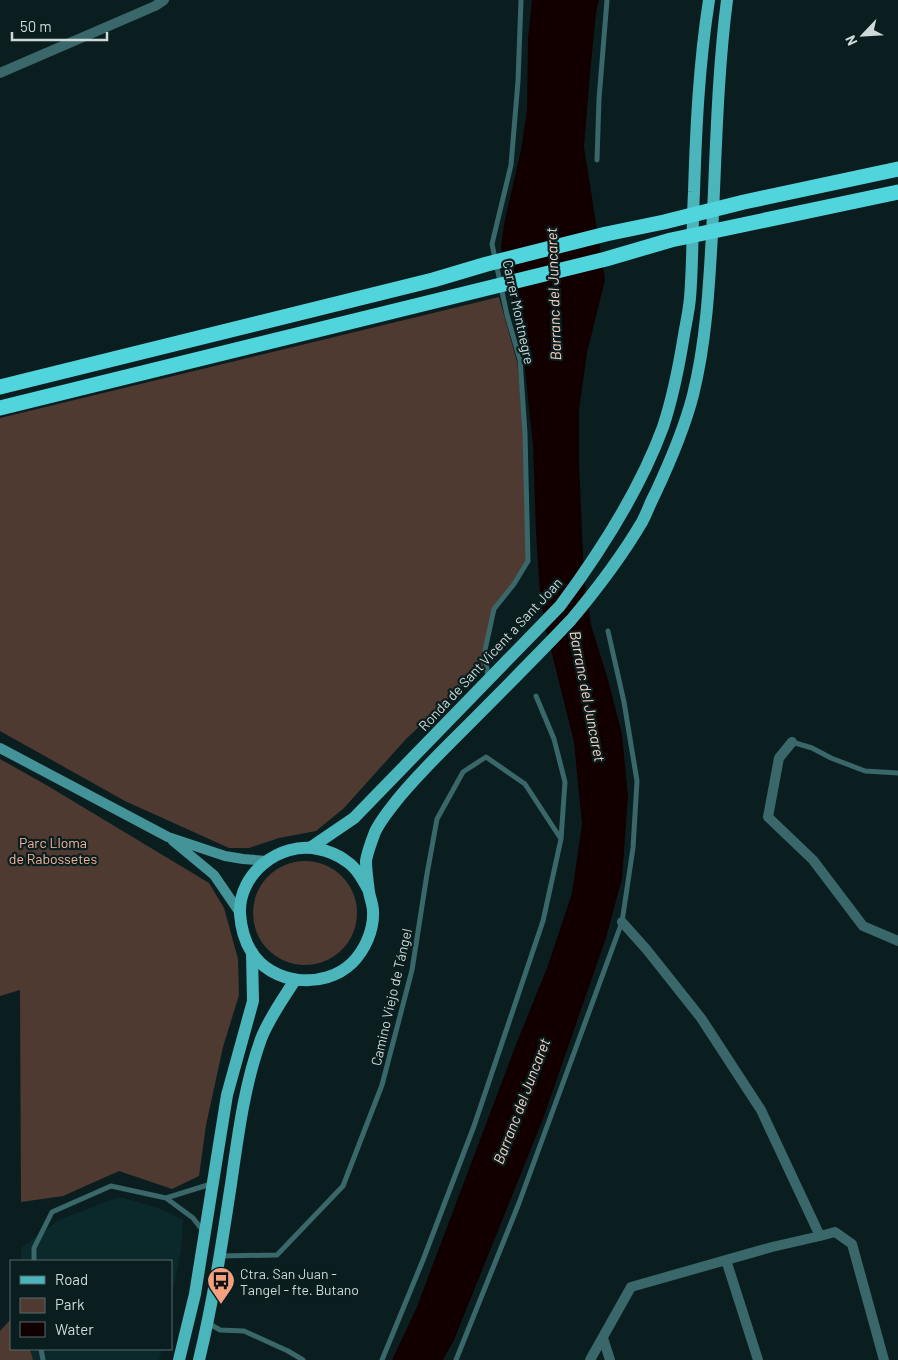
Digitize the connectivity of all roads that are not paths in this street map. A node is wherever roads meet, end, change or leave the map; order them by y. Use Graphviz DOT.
graph roads {
  1 [pos="164,0"];
  2 [pos="521,0"];
  3 [pos="607,0"];
  4 [pos="709,0"];
  5 [pos="728,0"];
  6 [pos="0,73"];
  7 [pos="597,160"];
  8 [pos="898,169"];
  9 [pos="898,192"];
  10 [pos="0,386"];
  11 [pos="0,408"];
  12 [pos="608,631"];
  13 [pos="488,680"];
  14 [pos="536,696"];
  15 [pos="792,742"];
  16 [pos="0,748"];
  17 [pos="898,772"];
  18 [pos="168,837"];
  19 [pos="562,839"];
  20 [pos="310,848"];
  21 [pos="266,861"];
  22 [pos="369,891"];
  23 [pos="240,912"];
  24 [pos="622,922"];
  25 [pos="898,942"];
  26 [pos="252,952"];
  27 [pos="295,980"];
  28 [pos="213,1183"];
  29 [pos="166,1198"];
  30 [pos="205,1233"];
  31 [pos="820,1236"];
  32 [pos="220,1256"];
  33 [pos="34,1260"];
  34 [pos="726,1260"];
  35 [pos="208,1323"];
  36 [pos="603,1338"];
  37 [pos="179,1360"];
  38 [pos="199,1360"];
  39 [pos="303,1360"];
  40 [pos="382,1360"];
  41 [pos="456,1360"];
  42 [pos="590,1360"];
  43 [pos="610,1360"];
  44 [pos="758,1360"];
  45 [pos="884,1360"];
  1 -- 6 [label="street"];
  2 -- 13 [label="lane, Carrer Montnegre"];
  3 -- 7 [label="lane"];
  4 -- 13 [label="main road, Ronda de Sant Vicent a Sant Joan"];
  5 -- 22 [label="main road, Ronda de Sant Vicent a Sant Joan"];
  8 -- 10 [label="highway"];
  9 -- 11 [label="highway"];
  12 -- 24 [label="lane"];
  13 -- 20 [label="main road, Ronda de Sant Vicent a Sant Joan"];
  14 -- 19 [label="lane"];
  15 -- 17 [label="lane"];
  15 -- 25 [label="street"];
  16 -- 18 [label="main road"];
  18 -- 21 [label="main road"];
  18 -- 23 [label="main road"];
  19 -- 32 [label="lane, Camino Viejo de Tángel"];
  19 -- 40 [label="lane"];
  20 -- 21 [label="main road, Ronda de Sant Vicent a Sant Joan"];
  20 -- 22 [label="main road, Ronda de Sant Vicent a Sant Joan"];
  21 -- 23 [label="main road, Ronda de Sant Vicent a Sant Joan"];
  22 -- 27 [label="main road, Ronda de Sant Vicent a Sant Joan"];
  23 -- 26 [label="main road, Ronda de Sant Vicent a Sant Joan"];
  24 -- 31 [label="street"];
  24 -- 41 [label="lane"];
  26 -- 27 [label="main road, Ronda de Sant Vicent a Sant Joan"];
  26 -- 28 [label="main road, Ronda de Sant Vicent a Sant Joan"];
  27 -- 32 [label="main road"];
  28 -- 29 [label="lane"];
  28 -- 30 [label="main road, Ronda de Sant Vicent a Sant Joan"];
  29 -- 30 [label="lane"];
  29 -- 33 [label="lane"];
  30 -- 37 [label="main road, Ronda de Sant Vicent a Sant Joan"];
  31 -- 34 [label="street"];
  31 -- 45 [label="street"];
  32 -- 35 [label="main road"];
  34 -- 36 [label="street"];
  34 -- 44 [label="street"];
  35 -- 38 [label="main road"];
  35 -- 39 [label="lane"];
  36 -- 42 [label="street"];
  36 -- 43 [label="street"];
}
